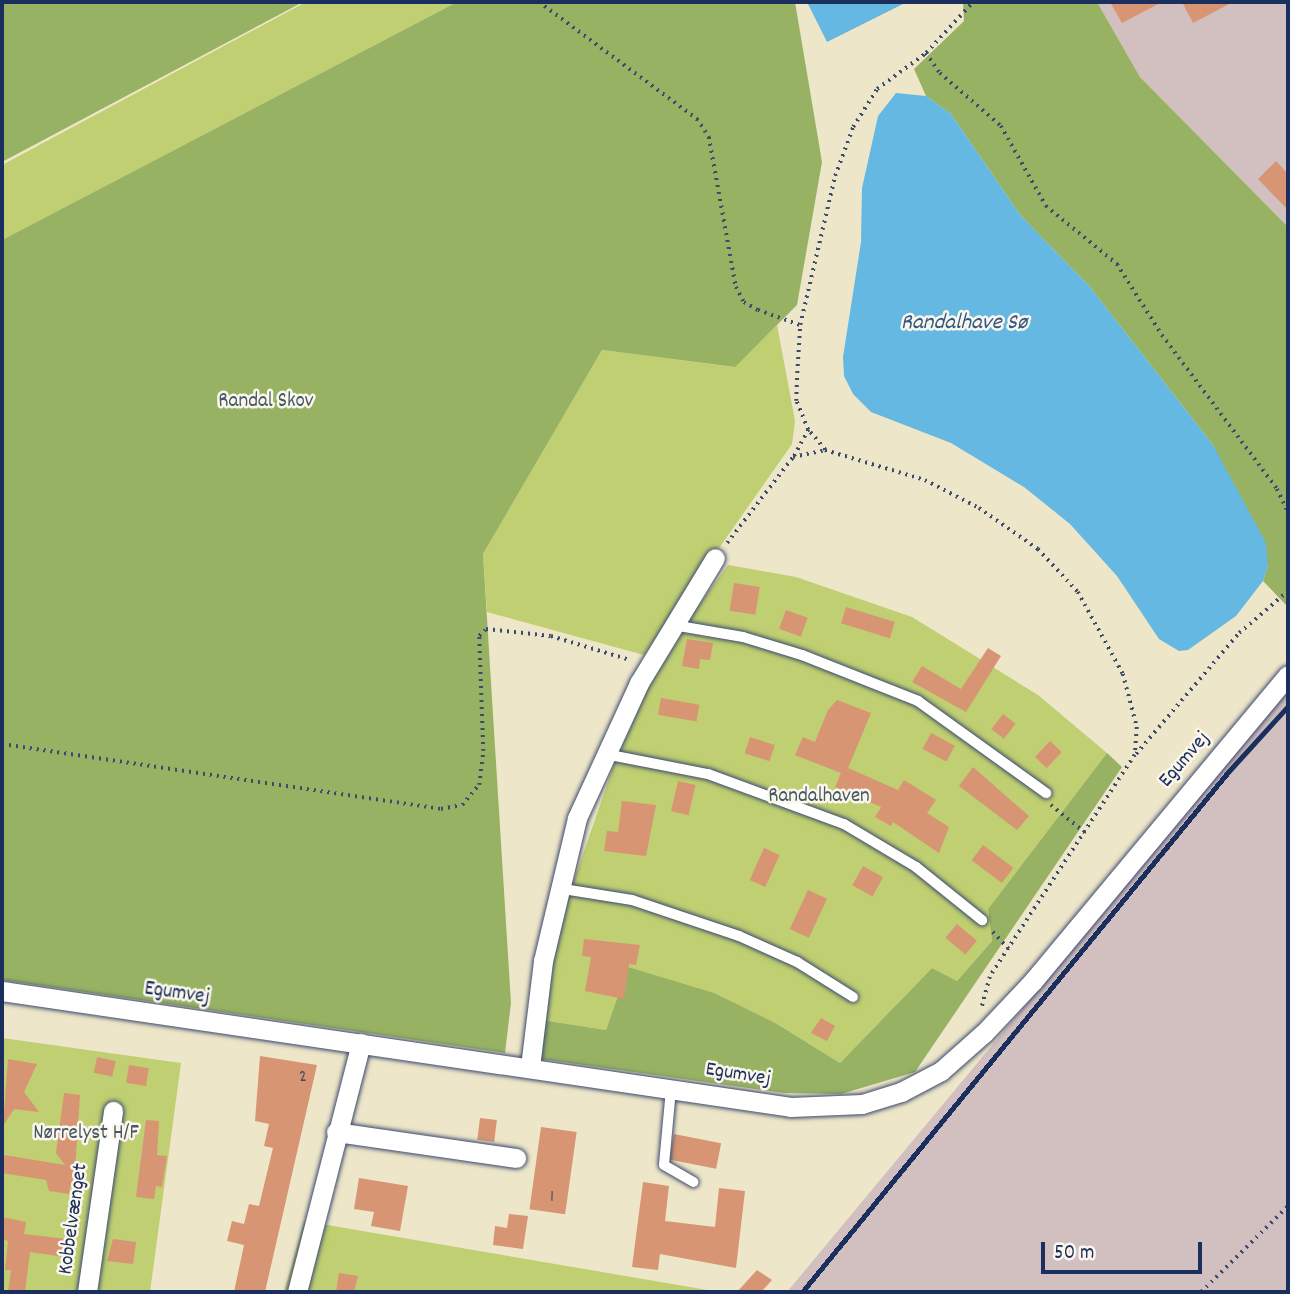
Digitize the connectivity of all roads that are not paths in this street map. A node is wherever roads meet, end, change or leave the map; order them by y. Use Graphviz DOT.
graph roads {
  1 [pos="715,558"];
  2 [pos="672,624"];
  3 [pos="1288,675"];
  4 [pos="605,754"];
  5 [pos="1046,793"];
  6 [pos="557,888"];
  7 [pos="982,920"];
  8 [pos="2,991"];
  9 [pos="853,998"];
  10 [pos="360,1043"];
  11 [pos="530,1067"];
  12 [pos="671,1088"];
  13 [pos="113,1111"];
  14 [pos="336,1132"];
  15 [pos="516,1158"];
  16 [pos="693,1182"];
  17 [pos="87,1292"];
  18 [pos="297,1292"];
  1 -- 2 [label="street"];
  2 -- 4 [label="street"];
  2 -- 5 [label="lane"];
  3 -- 12 [label="street, Egumvej"];
  4 -- 6 [label="street"];
  4 -- 7 [label="lane"];
  6 -- 9 [label="lane"];
  6 -- 11 [label="street"];
  8 -- 10 [label="street, Egumvej"];
  10 -- 11 [label="street, Egumvej"];
  10 -- 14 [label="street"];
  11 -- 12 [label="street, Egumvej"];
  12 -- 16 [label="lane"];
  13 -- 17 [label="street, Kobbelvænget"];
  14 -- 15 [label="street"];
  14 -- 18 [label="street"];
}
